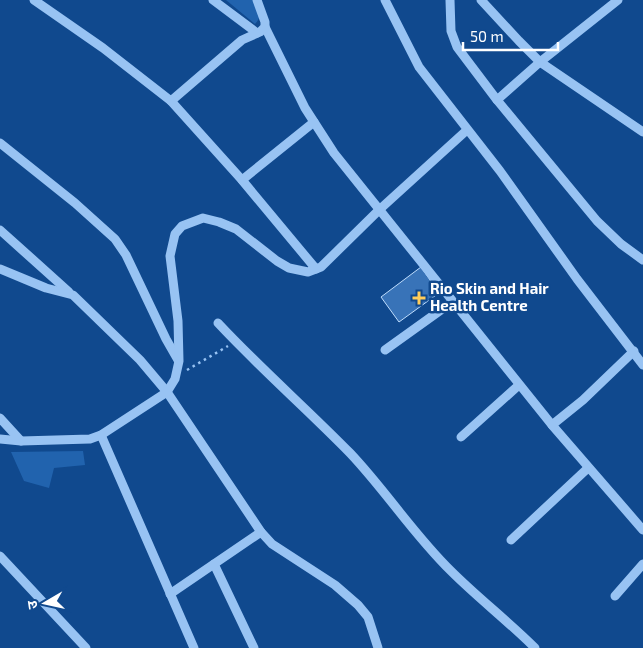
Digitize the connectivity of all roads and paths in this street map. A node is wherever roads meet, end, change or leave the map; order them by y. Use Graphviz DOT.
graph roads {
  1 [pos="34,0"];
  2 [pos="213,0"];
  3 [pos="257,0"];
  4 [pos="385,0"];
  5 [pos="450,0"];
  6 [pos="481,0"];
  7 [pos="618,0"];
  8 [pos="607,4"];
  9 [pos="261,30"];
  10 [pos="540,62"];
  11 [pos="497,100"];
  12 [pos="171,102"];
  13 [pos="314,122"];
  14 [pos="467,130"];
  15 [pos="643,132"];
  16 [pos="0,143"];
  17 [pos="242,180"];
  18 [pos="379,210"];
  19 [pos="0,230"];
  20 [pos="643,260"];
  21 [pos="0,269"];
  22 [pos="316,269"];
  23 [pos="73,296"];
  24 [pos="452,302"];
  25 [pos="218,323"];
  26 [pos="236,342"];
  27 [pos="386,350"];
  28 [pos="634,351"];
  29 [pos="643,365"];
  30 [pos="178,366"];
  31 [pos="518,385"];
  32 [pos="167,392"];
  33 [pos="0,418"];
  34 [pos="552,425"];
  35 [pos="100,435"];
  36 [pos="461,437"];
  37 [pos="0,439"];
  38 [pos="21,440"];
  39 [pos="588,468"];
  40 [pos="643,530"];
  41 [pos="261,532"];
  42 [pos="511,540"];
  43 [pos="0,556"];
  44 [pos="214,564"];
  45 [pos="643,564"];
  46 [pos="170,594"];
  47 [pos="615,596"];
  48 [pos="86,648"];
  49 [pos="194,648"];
  50 [pos="254,648"];
  51 [pos="378,648"];
  52 [pos="535,648"];
  1 -- 12 [label="street"];
  2 -- 9 [label="street"];
  3 -- 9 [label="street"];
  4 -- 14 [label="street"];
  5 -- 11 [label="street"];
  6 -- 10 [label="street"];
  7 -- 8 [label="street"];
  8 -- 10 [label="street"];
  9 -- 12 [label="street"];
  9 -- 13 [label="street"];
  10 -- 11 [label="street"];
  10 -- 15 [label="street"];
  11 -- 20 [label="street"];
  12 -- 17 [label="street"];
  13 -- 17 [label="street"];
  13 -- 18 [label="street"];
  14 -- 18 [label="street"];
  14 -- 28 [label="street"];
  16 -- 30 [label="street"];
  17 -- 22 [label="street"];
  18 -- 22 [label="street"];
  18 -- 24 [label="street"];
  19 -- 23 [label="street"];
  21 -- 23 [label="street"];
  22 -- 30 [label="street"];
  23 -- 32 [label="street"];
  24 -- 27 [label="street"];
  24 -- 31 [label="street"];
  25 -- 26 [label="street"];
  26 -- 30 [label="path"];
  26 -- 52 [label="street"];
  28 -- 29 [label="street"];
  28 -- 34 [label="street"];
  30 -- 32 [label="street"];
  31 -- 34 [label="street"];
  31 -- 36 [label="street"];
  32 -- 35 [label="street"];
  32 -- 41 [label="street"];
  33 -- 38 [label="street"];
  34 -- 39 [label="street"];
  35 -- 38 [label="street"];
  35 -- 46 [label="street"];
  37 -- 38 [label="street"];
  39 -- 40 [label="street"];
  39 -- 42 [label="street"];
  41 -- 44 [label="street"];
  41 -- 51 [label="street"];
  43 -- 48 [label="street"];
  44 -- 46 [label="street"];
  44 -- 50 [label="street"];
  45 -- 47 [label="street"];
  46 -- 49 [label="street"];
}
